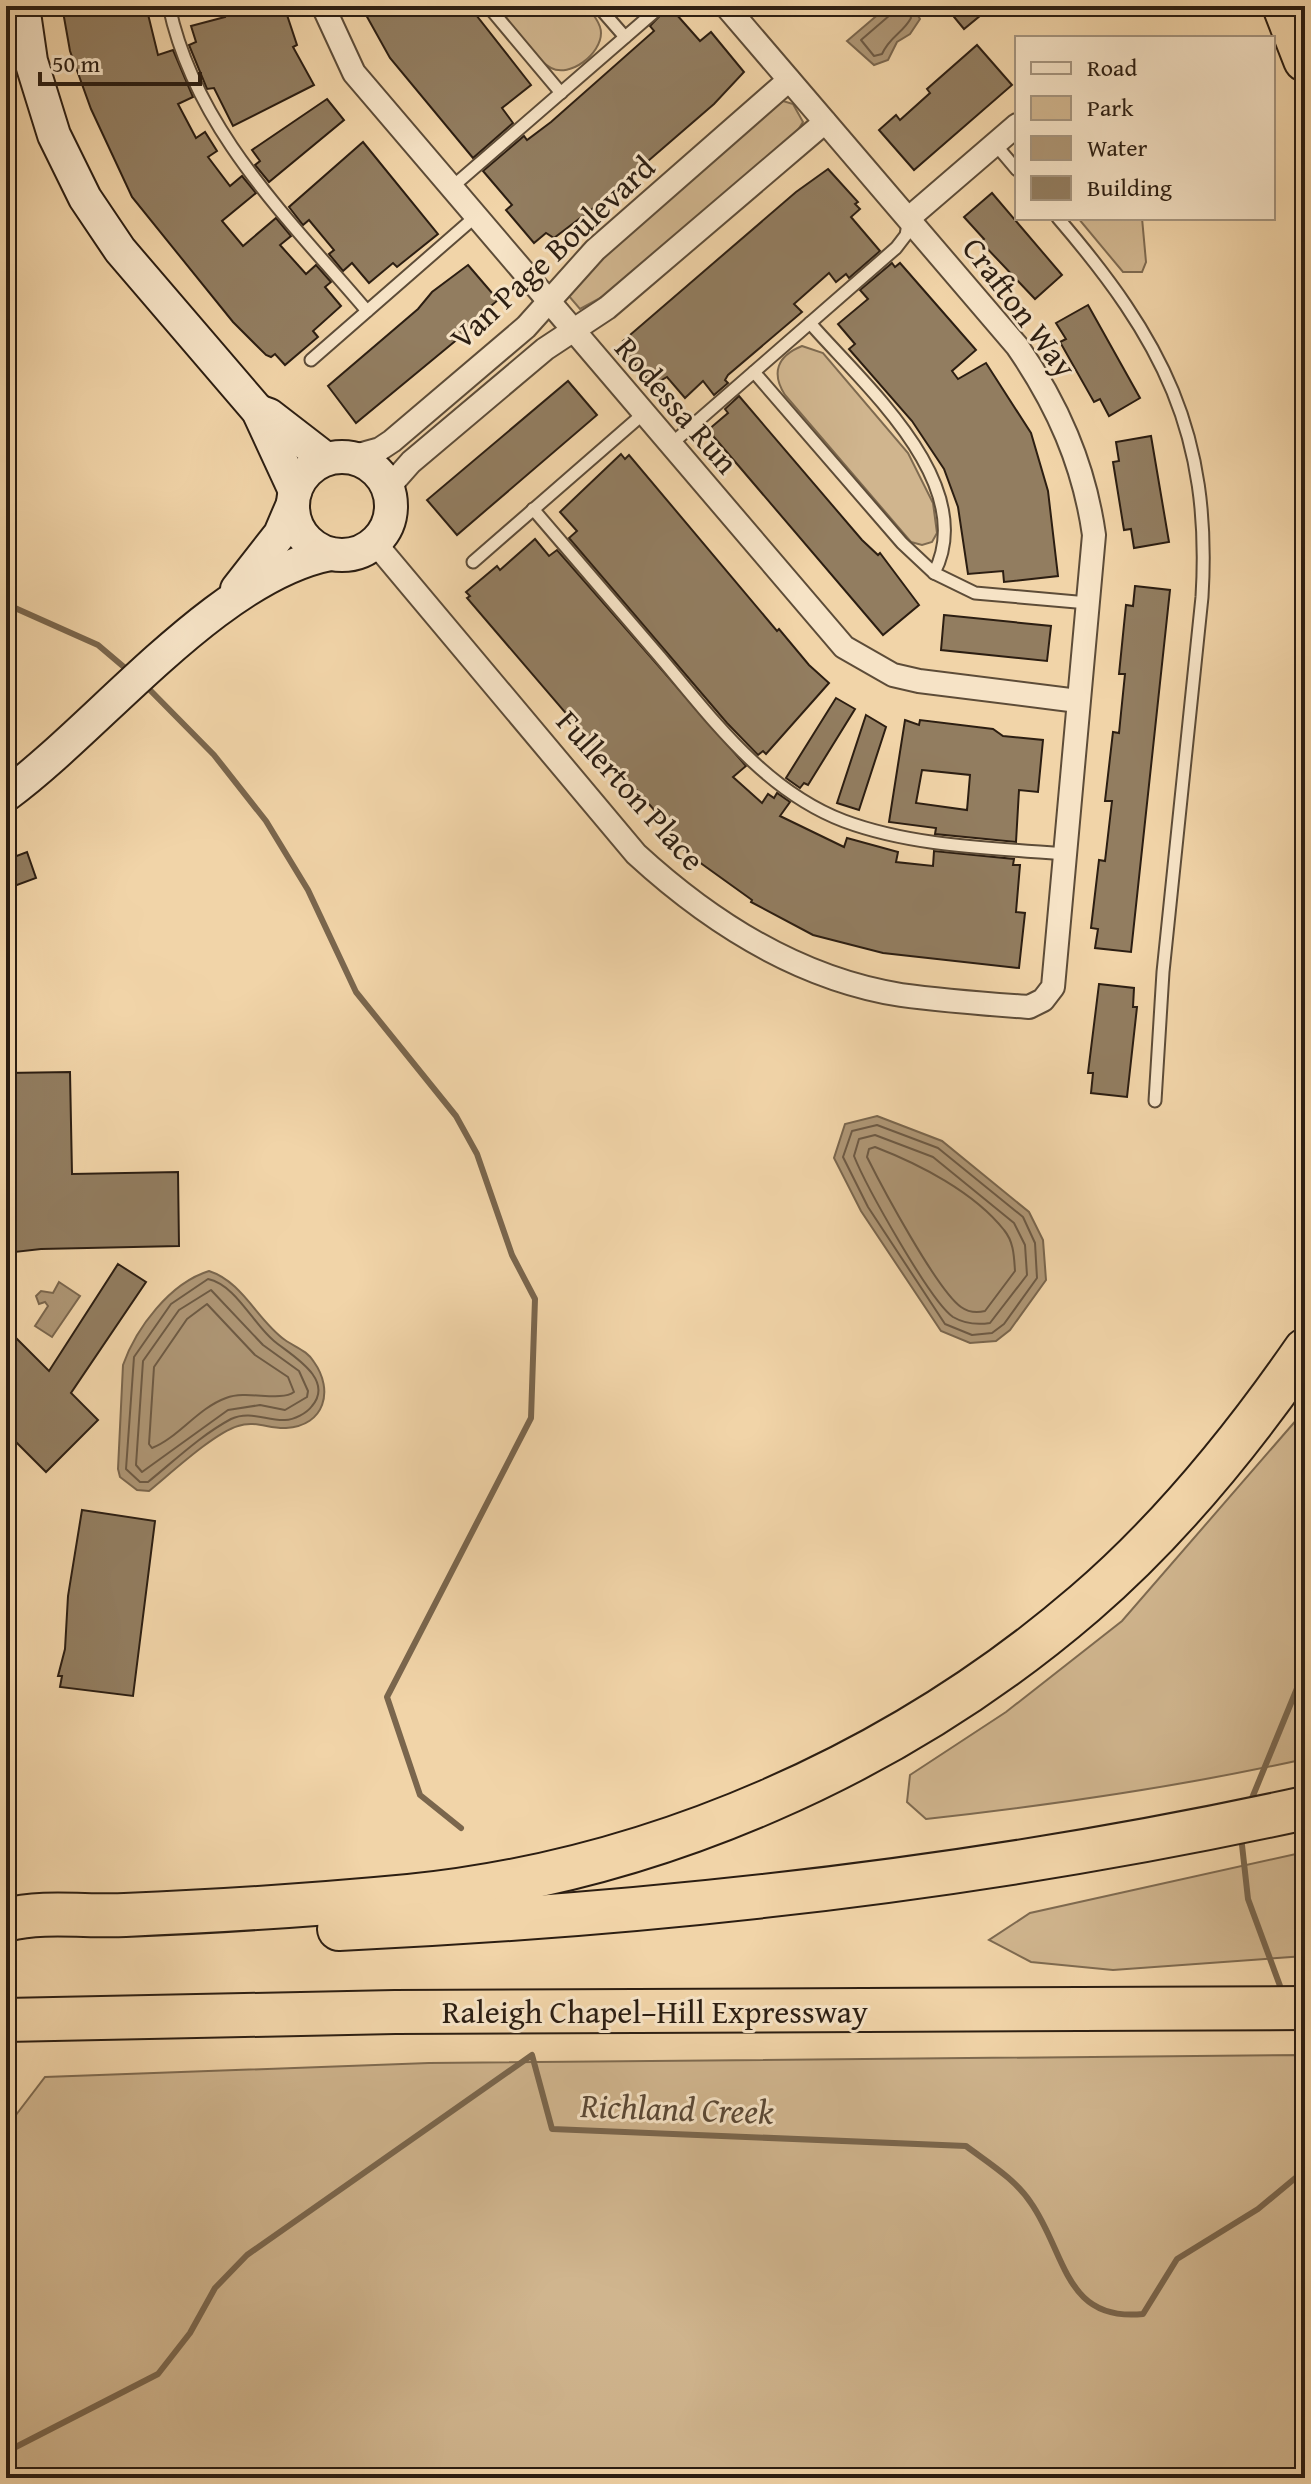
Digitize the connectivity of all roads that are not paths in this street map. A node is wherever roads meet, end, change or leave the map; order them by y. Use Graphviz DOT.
graph roads {
  1 [pos="23,6"];
  2 [pos="169,6"];
  3 [pos="323,6"];
  4 [pos="488,6"];
  5 [pos="598,6"];
  6 [pos="661,6"];
  7 [pos="726,6"];
  8 [pos="1284,6"];
  9 [pos="625,37"];
  10 [pos="1305,60"];
  11 [pos="789,80"];
  12 [pos="561,93"];
  13 [pos="825,122"];
  14 [pos="1015,127"];
  15 [pos="995,144"];
  16 [pos="1015,168"];
  17 [pos="451,188"];
  18 [pos="475,217"];
  19 [pos="909,218"];
  20 [pos="1060,220"];
  21 [pos="547,302"];
  22 [pos="367,311"];
  23 [pos="810,323"];
  24 [pos="574,333"];
  25 [pos="311,360"];
  26 [pos="754,372"];
  27 [pos="258,411"];
  28 [pos="643,414"];
  29 [pos="669,446"];
  30 [pos="338,458"];
  31 [pos="388,488"];
  32 [pos="294,498"];
  33 [pos="533,509"];
  34 [pos="375,543"];
  35 [pos="330,554"];
  36 [pos="473,562"];
  37 [pos="934,573"];
  38 [pos="234,597"];
  39 [pos="1089,604"];
  40 [pos="1078,701"];
  41 [pos="6,795"];
  42 [pos="1067,854"];
  43 [pos="1043,1000"];
  44 [pos="1155,1101"];
  45 [pos="1305,1350"];
  46 [pos="1305,1808"];
  47 [pos="6,1920"];
  48 [pos="6,1932"];
  49 [pos="1305,2008"];
  50 [pos="6,2020"];
  1 -- 27 [label="street"];
  2 -- 22 [label="lane"];
  3 -- 17 [label="street, Rodessa Run"];
  4 -- 12 [label="lane"];
  5 -- 9 [label="lane"];
  6 -- 9 [label="lane"];
  7 -- 11 [label="street, Crafton Way"];
  8 -- 10 [label="highway"];
  9 -- 12 [label="lane"];
  11 -- 13 [label="street, Crafton Way"];
  11 -- 21 [label="street, Van Page Boulevard"];
  12 -- 17 [label="lane"];
  13 -- 19 [label="street, Crafton Way"];
  13 -- 24 [label="street, Van Page Boulevard"];
  14 -- 15 [label="street"];
  15 -- 16 [label="lane"];
  15 -- 19 [label="street"];
  17 -- 18 [label="street, Rodessa Run"];
  18 -- 21 [label="street, Rodessa Run"];
  18 -- 22 [label="lane"];
  19 -- 23 [label="lane"];
  19 -- 39 [label="street, Crafton Way"];
  20 -- 44 [label="lane"];
  21 -- 24 [label="street, Rodessa Run"];
  21 -- 30 [label="street, Van Page Boulevard"];
  22 -- 25 [label="lane"];
  23 -- 26 [label="lane"];
  23 -- 37 [label="lane"];
  24 -- 28 [label="street, Rodessa Run"];
  24 -- 31 [label="street, Van Page Boulevard"];
  26 -- 29 [label="lane"];
  26 -- 37 [label="lane"];
  27 -- 30 [label="street"];
  27 -- 32 [label="street"];
  28 -- 29 [label="street, Rodessa Run"];
  28 -- 33 [label="lane"];
  29 -- 40 [label="street, Rodessa Run"];
  30 -- 31 [label="street"];
  30 -- 32 [label="street"];
  31 -- 34 [label="street"];
  32 -- 35 [label="street"];
  32 -- 38 [label="street"];
  33 -- 36 [label="lane"];
  33 -- 42 [label="lane"];
  34 -- 35 [label="street"];
  34 -- 43 [label="street, Fullerton Place"];
  35 -- 38 [label="street"];
  37 -- 39 [label="lane"];
  38 -- 41 [label="street"];
  39 -- 40 [label="street, Crafton Way"];
  40 -- 42 [label="street, Crafton Way"];
  42 -- 43 [label="street, Crafton Way"];
  45 -- 47 [label="highway"];
  46 -- 48 [label="highway"];
  49 -- 50 [label="highway, Raleigh Chapel–Hill Expressway"];
}
